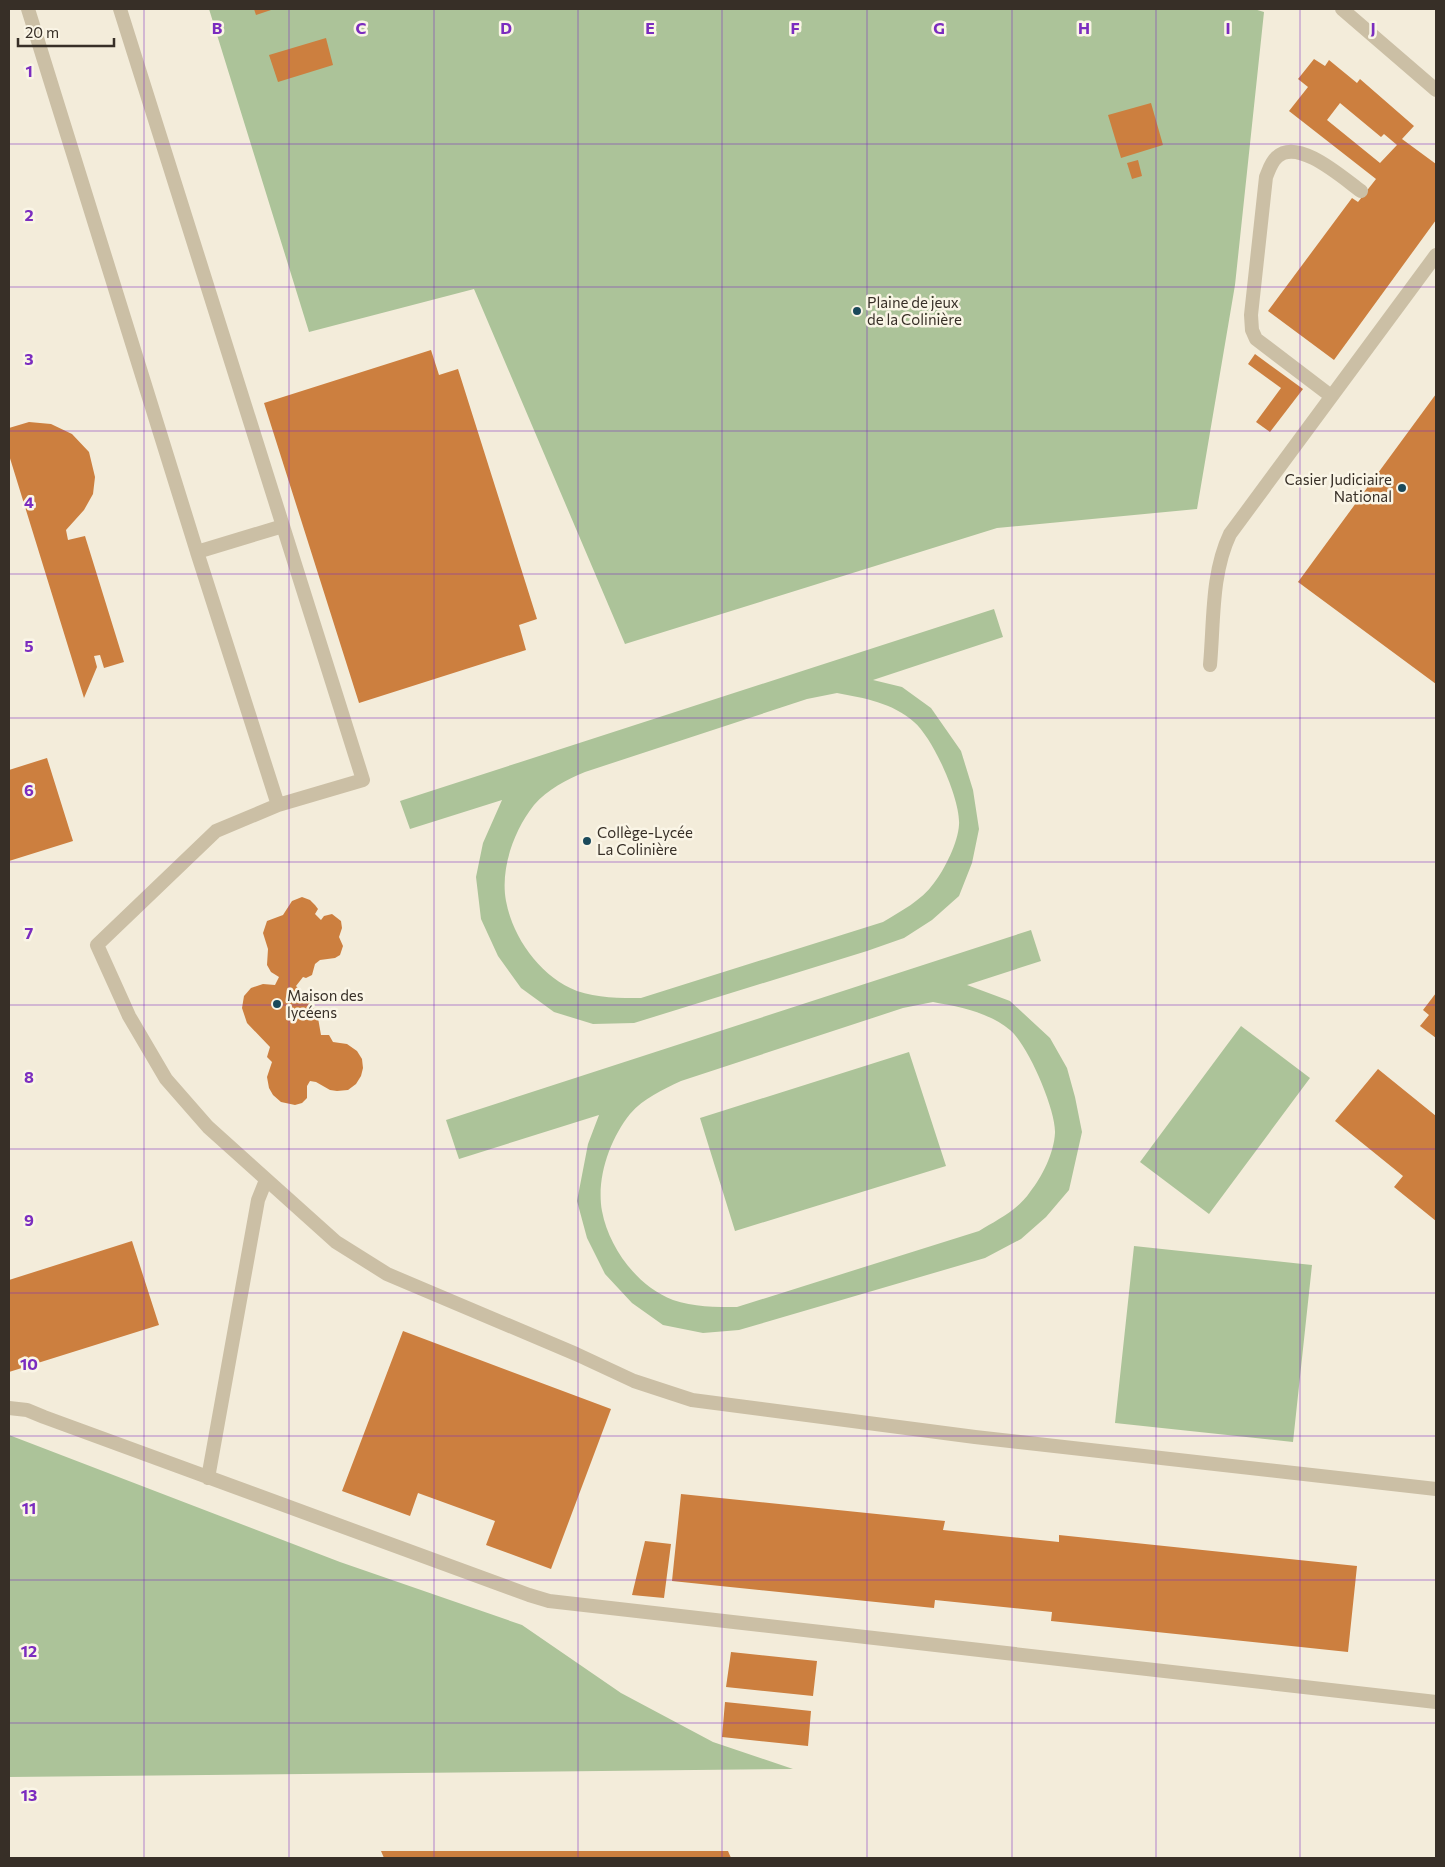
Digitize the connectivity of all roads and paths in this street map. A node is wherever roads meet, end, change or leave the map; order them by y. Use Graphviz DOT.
graph roads {
  1 [pos="28,9"];
  2 [pos="120,9"];
  3 [pos="1342,9"];
  4 [pos="1436,90"];
  5 [pos="1361,191"];
  6 [pos="1436,255"];
  7 [pos="1331,396"];
  8 [pos="283,526"];
  9 [pos="197,552"];
  10 [pos="1210,665"];
  11 [pos="278,805"];
  12 [pos="266,1180"];
  13 [pos="9,1408"];
  14 [pos="208,1478"];
  15 [pos="1436,1489"];
  16 [pos="1436,1702"];
  1 -- 9 [label="street"];
  2 -- 8 [label="street"];
  3 -- 4 [label="street"];
  5 -- 7 [label="street"];
  6 -- 7 [label="street"];
  7 -- 10 [label="street"];
  8 -- 9 [label="street"];
  8 -- 11 [label="street"];
  9 -- 11 [label="street"];
  11 -- 12 [label="street"];
  12 -- 14 [label="street"];
  12 -- 15 [label="street"];
  13 -- 14 [label="street"];
  14 -- 16 [label="street"];
}
